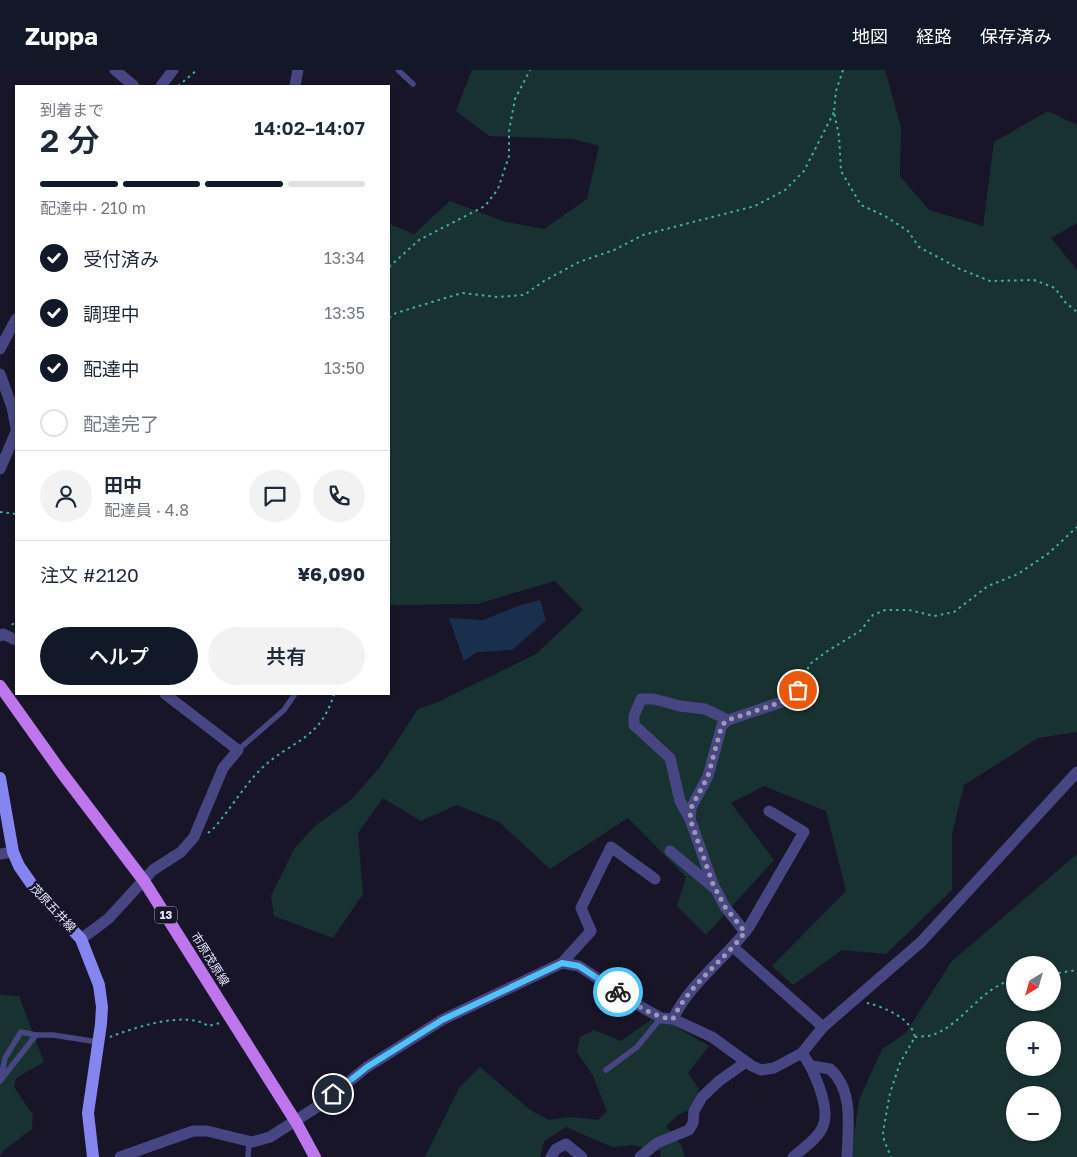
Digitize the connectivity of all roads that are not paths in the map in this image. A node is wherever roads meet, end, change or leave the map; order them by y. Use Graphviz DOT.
graph roads {
  1 [pos="115,70"];
  2 [pos="172,70"];
  3 [pos="298,70"];
  4 [pos="398,70"];
  5 [pos="413,84"];
  6 [pos="133,85"];
  7 [pos="163,85"];
  8 [pos="295,85"];
  9 [pos="15,321"];
  10 [pos="0,349"];
  11 [pos="0,374"];
  12 [pos="15,424"];
  13 [pos="15,432"];
  14 [pos="0,469"];
  15 [pos="0,636"];
  16 [pos="15,640"];
  17 [pos="0,686"];
  18 [pos="798,690"];
  19 [pos="166,695"];
  20 [pos="294,695"];
  21 [pos="728,720"];
  22 [pos="238,750"];
  23 [pos="1077,772"];
  24 [pos="0,778"];
  25 [pos="769,811"];
  26 [pos="690,819"];
  27 [pos="670,851"];
  28 [pos="13,852"];
  29 [pos="0,854"];
  30 [pos="655,879"];
  31 [pos="144,881"];
  32 [pos="715,888"];
  33 [pos="745,932"];
  34 [pos="81,938"];
  35 [pos="733,947"];
  36 [pos="562,963"];
  37 [pos="667,1018"];
  38 [pos="823,1027"];
  39 [pos="36,1035"];
  40 [pos="98,1042"];
  41 [pos="802,1053"];
  42 [pos="746,1062"];
  43 [pos="812,1066"];
  44 [pos="606,1070"];
  45 [pos="0,1081"];
  46 [pos="296,1122"];
  47 [pos="250,1142"];
  48 [pos="93,1157"];
  49 [pos="120,1157"];
  50 [pos="248,1157"];
  51 [pos="315,1157"];
  52 [pos="551,1157"];
  53 [pos="582,1157"];
  54 [pos="640,1157"];
  55 [pos="793,1157"];
  56 [pos="848,1157"];
  1 -- 6 [label="street"];
  2 -- 7 [label="street"];
  3 -- 8 [label="street"];
  4 -- 5 [label="lane"];
  9 -- 10 [label="street"];
  11 -- 12 [label="street"];
  13 -- 14 [label="street"];
  15 -- 16 [label="street"];
  17 -- 31 [label="main road, 市原茂原線 / 13"];
  18 -- 21 [label="street"];
  19 -- 22 [label="street"];
  20 -- 22 [label="lane"];
  21 -- 26 [label="street"];
  21 -- 26 [label="street"];
  22 -- 31 [label="street"];
  23 -- 38 [label="street"];
  24 -- 28 [label="main road, 茂原五井線"];
  25 -- 33 [label="street"];
  26 -- 32 [label="street"];
  27 -- 32 [label="street"];
  28 -- 29 [label="street"];
  28 -- 34 [label="main road, 茂原五井線"];
  30 -- 36 [label="street"];
  31 -- 34 [label="street"];
  31 -- 46 [label="main road, 市原茂原線 / 13"];
  32 -- 33 [label="street"];
  33 -- 35 [label="street"];
  34 -- 40 [label="main road, 茂原五井線"];
  35 -- 37 [label="street"];
  35 -- 38 [label="street"];
  36 -- 37 [label="street"];
  36 -- 46 [label="street"];
  37 -- 42 [label="street"];
  37 -- 44 [label="lane"];
  38 -- 41 [label="street"];
  39 -- 40 [label="lane"];
  39 -- 45 [label="lane"];
  39 -- 45 [label="lane"];
  40 -- 48 [label="main road, 茂原五井線"];
  41 -- 42 [label="street"];
  41 -- 43 [label="street"];
  42 -- 54 [label="street"];
  43 -- 55 [label="street"];
  43 -- 56 [label="street"];
  46 -- 47 [label="street"];
  46 -- 51 [label="main road, 市原茂原線 / 13"];
  47 -- 49 [label="street"];
  47 -- 50 [label="lane"];
  52 -- 53 [label="street"];
}
